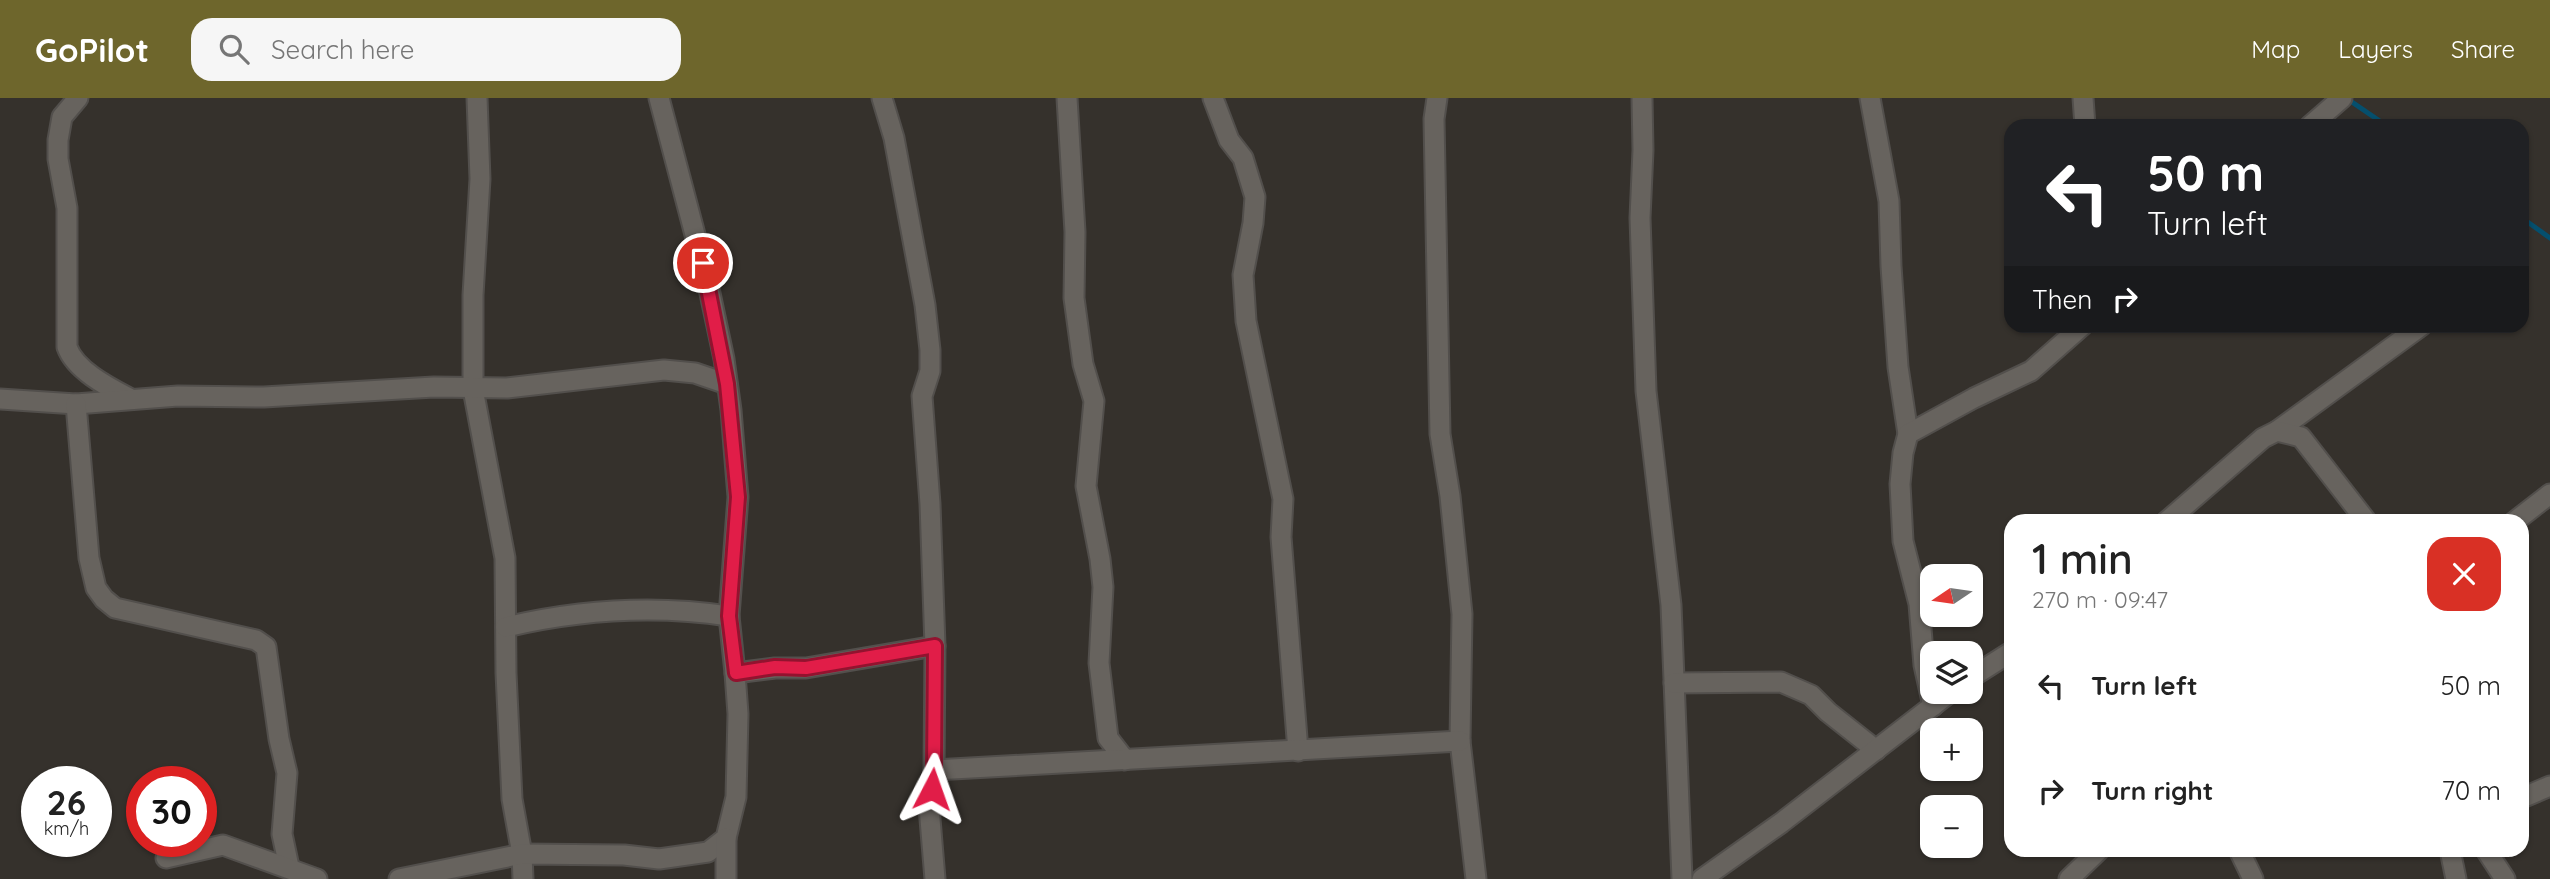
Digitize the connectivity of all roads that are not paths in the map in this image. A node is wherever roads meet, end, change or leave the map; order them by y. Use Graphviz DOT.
graph roads {
  1 [pos="78,98"];
  2 [pos="477,98"];
  3 [pos="659,98"];
  4 [pos="882,98"];
  5 [pos="1067,98"];
  6 [pos="1213,98"];
  7 [pos="1437,98"];
  8 [pos="1642,98"];
  9 [pos="1870,98"];
  10 [pos="2083,98"];
  11 [pos="2337,103"];
  12 [pos="2084,119"];
  13 [pos="2318,119"];
  14 [pos="2074,333"];
  15 [pos="2411,333"];
  16 [pos="727,384"];
  17 [pos="473,389"];
  18 [pos="129,398"];
  19 [pos="0,399"];
  20 [pos="76,404"];
  21 [pos="2277,431"];
  22 [pos="1908,434"];
  23 [pos="2550,494"];
  24 [pos="2175,514"];
  25 [pos="2361,514"];
  26 [pos="2524,514"];
  27 [pos="729,616"];
  28 [pos="506,627"];
  29 [pos="935,646"];
  30 [pos="2004,656"];
  31 [pos="1983,670"];
  32 [pos="736,673"];
  33 [pos="1674,683"];
  34 [pos="1936,704"];
  35 [pos="1933,706"];
  36 [pos="1460,741"];
  37 [pos="1876,750"];
  38 [pos="1298,751"];
  39 [pos="1125,760"];
  40 [pos="934,770"];
  41 [pos="2550,786"];
  42 [pos="2529,795"];
  43 [pos="726,838"];
  44 [pos="522,854"];
  45 [pos="2092,857"];
  46 [pos="2242,857"];
  47 [pos="2451,857"];
  48 [pos="2491,857"];
  49 [pos="166,858"];
  50 [pos="289,867"];
  51 [pos="2074,876"];
  52 [pos="317,879"];
  53 [pos="400,879"];
  54 [pos="523,879"];
  55 [pos="726,879"];
  56 [pos="935,879"];
  57 [pos="1476,879"];
  58 [pos="1682,879"];
  59 [pos="1702,879"];
  60 [pos="2253,879"];
  61 [pos="2456,879"];
  62 [pos="2505,879"];
  1 -- 18 [label="street"];
  2 -- 17 [label="street"];
  3 -- 16 [label="street"];
  4 -- 29 [label="street"];
  5 -- 39 [label="street"];
  6 -- 38 [label="street"];
  7 -- 36 [label="street"];
  8 -- 33 [label="street"];
  9 -- 22 [label="street"];
  10 -- 12 [label="street"];
  11 -- 13 [label="street"];
  14 -- 22 [label="street"];
  15 -- 21 [label="street"];
  16 -- 17 [label="street"];
  16 -- 27 [label="street"];
  17 -- 18 [label="street"];
  17 -- 28 [label="street"];
  18 -- 20 [label="street"];
  19 -- 20 [label="street"];
  20 -- 50 [label="street"];
  21 -- 24 [label="street"];
  21 -- 25 [label="street"];
  22 -- 35 [label="street"];
  23 -- 26 [label="street"];
  27 -- 28 [label="street"];
  27 -- 32 [label="street"];
  28 -- 44 [label="street"];
  29 -- 32 [label="street"];
  29 -- 40 [label="street"];
  30 -- 31 [label="street"];
  32 -- 43 [label="street"];
  33 -- 37 [label="street"];
  33 -- 58 [label="street"];
  34 -- 35 [label="street"];
  35 -- 37 [label="street"];
  36 -- 38 [label="street"];
  36 -- 57 [label="street"];
  37 -- 59 [label="street"];
  38 -- 39 [label="street"];
  39 -- 40 [label="street"];
  40 -- 56 [label="street"];
  41 -- 42 [label="street"];
  43 -- 44 [label="street"];
  43 -- 55 [label="street"];
  44 -- 53 [label="street"];
  44 -- 54 [label="street"];
  45 -- 51 [label="street"];
  46 -- 60 [label="street"];
  47 -- 61 [label="street"];
  48 -- 62 [label="street"];
  49 -- 50 [label="street"];
  50 -- 52 [label="street"];
}
